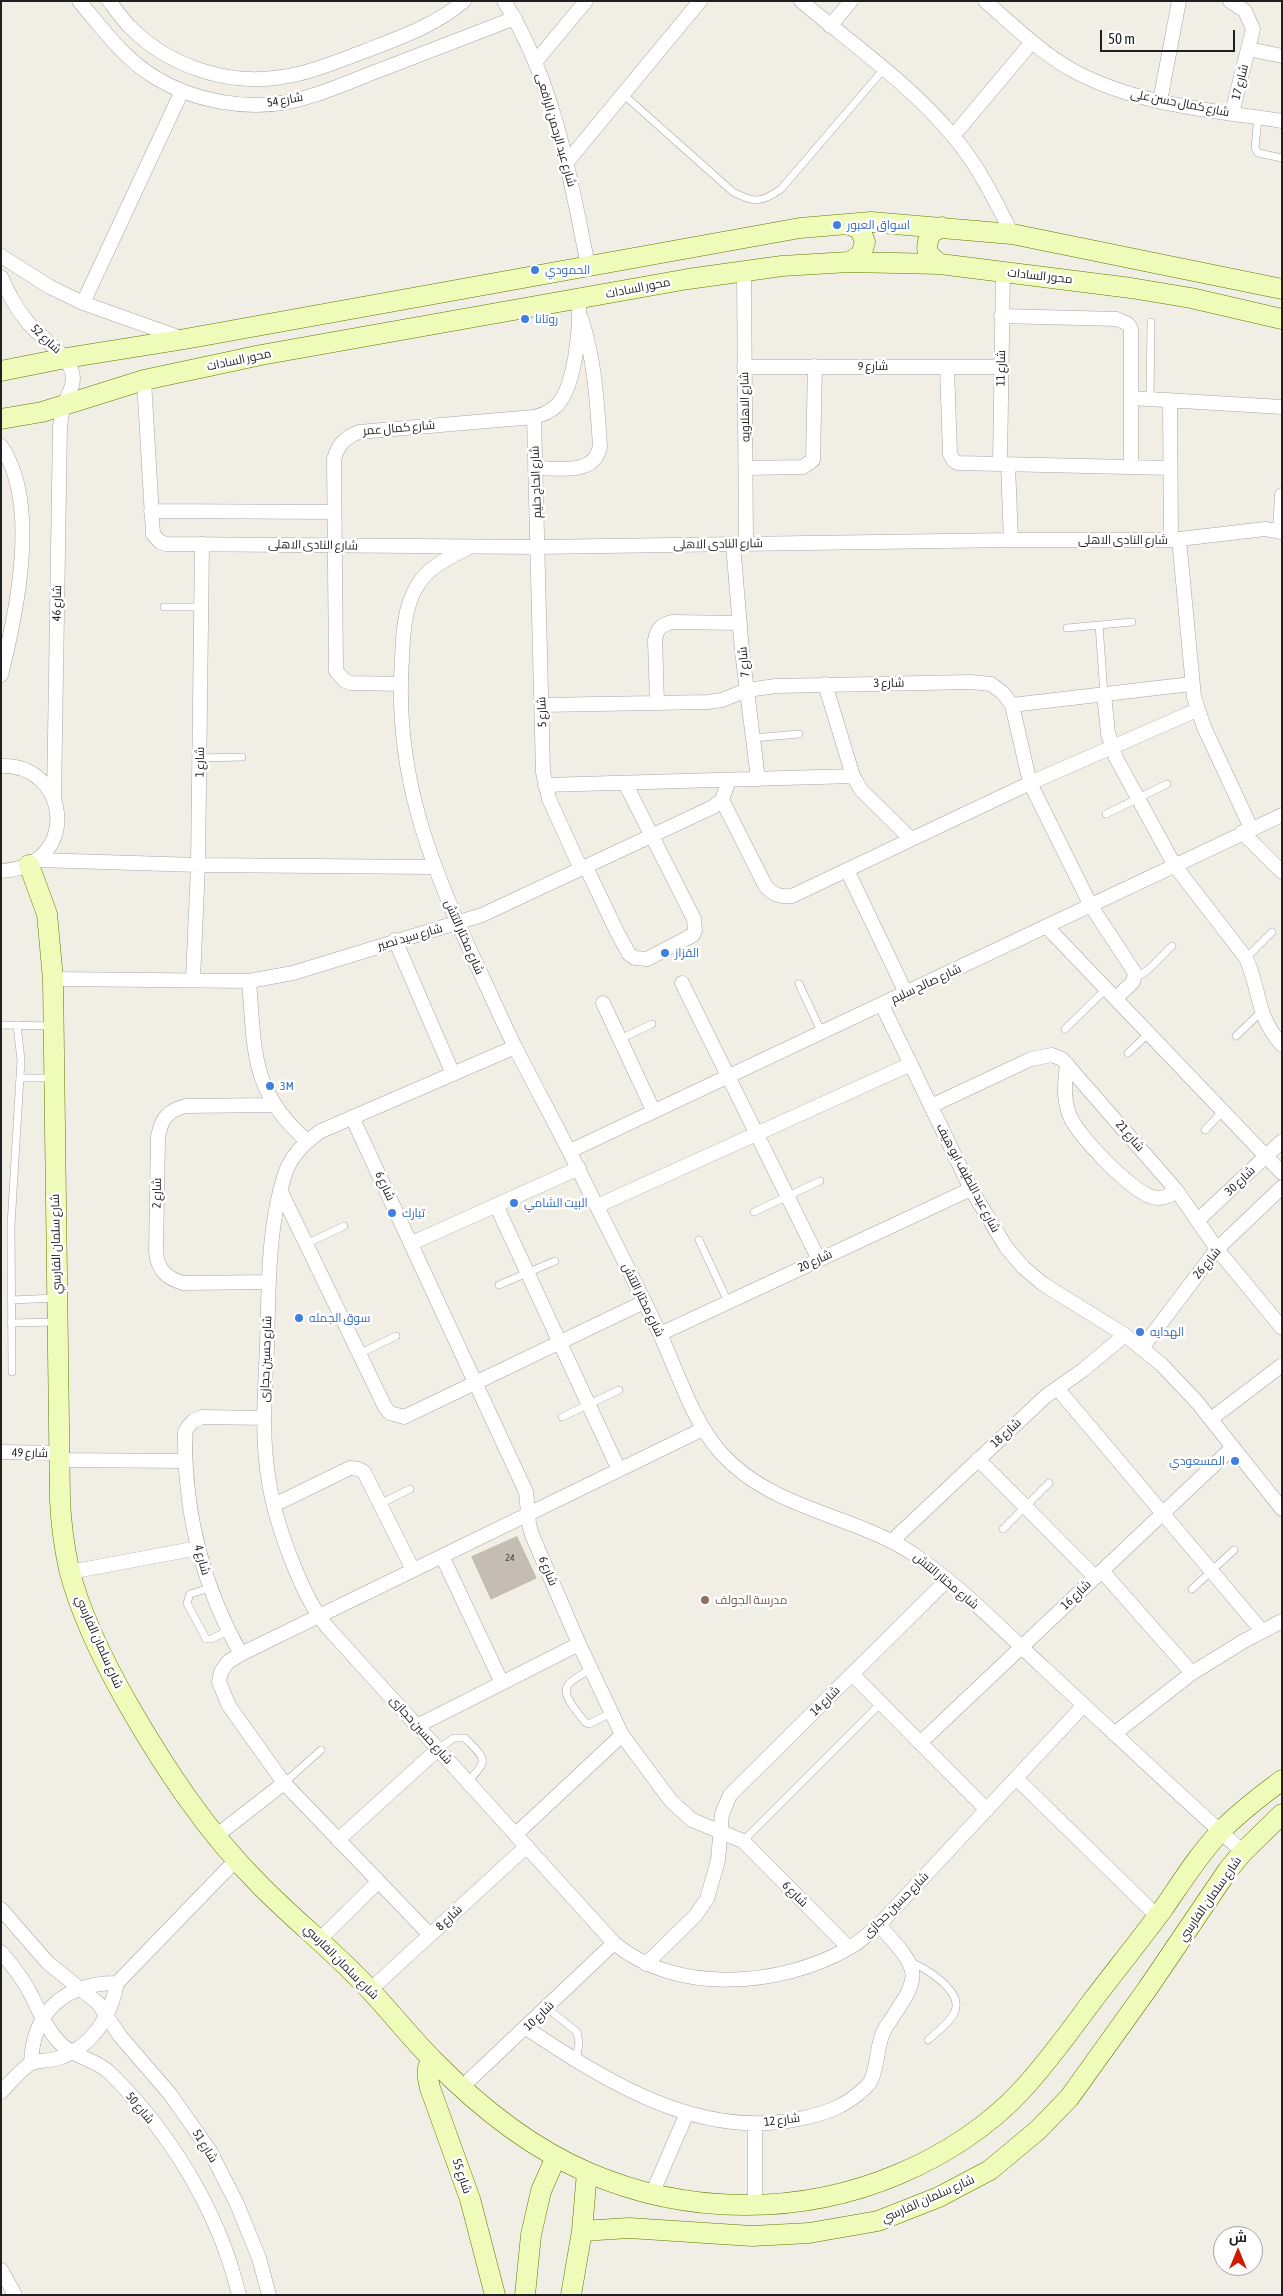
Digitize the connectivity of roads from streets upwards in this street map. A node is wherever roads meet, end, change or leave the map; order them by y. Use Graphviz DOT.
graph roads {
  1 [pos="79,1"];
  2 [pos="109,1"];
  3 [pos="464,1"];
  4 [pos="504,1"];
  5 [pos="586,1"];
  6 [pos="700,1"];
  7 [pos="800,1"];
  8 [pos="851,1"];
  9 [pos="985,1"];
  10 [pos="1179,1"];
  11 [pos="1230,1"];
  12 [pos="515,18"];
  13 [pos="830,26"];
  14 [pos="1032,42"];
  15 [pos="1248,48"];
  16 [pos="1282,56"];
  17 [pos="536,61"];
  18 [pos="182,91"];
  19 [pos="1160,101"];
  20 [pos="1232,113"];
  21 [pos="1282,121"];
  22 [pos="953,136"];
  23 [pos="567,162"];
  24 [pos="847,224"];
  25 [pos="942,227"];
  26 [pos="1012,234"];
  27 [pos="1,256"];
  28 [pos="850,262"];
  29 [pos="940,264"];
  30 [pos="588,266"];
  31 [pos="744,270"];
  32 [pos="1003,272"];
  33 [pos="1,276"];
  34 [pos="1282,289"];
  35 [pos="83,303"];
  36 [pos="579,307"];
  37 [pos="1001,316"];
  38 [pos="1282,318"];
  39 [pos="185,339"];
  40 [pos="66,358"];
  41 [pos="815,366"];
  42 [pos="744,367"];
  43 [pos="947,367"];
  44 [pos="1001,367"];
  45 [pos="1,371"];
  46 [pos="144,380"];
  47 [pos="1131,398"];
  48 [pos="1170,400"];
  49 [pos="63,405"];
  50 [pos="1282,407"];
  51 [pos="534,417"];
  52 [pos="1,420"];
  53 [pos="1,446"];
  54 [pos="1004,464"];
  55 [pos="1131,467"];
  56 [pos="535,468"];
  57 [pos="746,468"];
  58 [pos="1170,468"];
  59 [pos="1282,495"];
  60 [pos="152,510"];
  61 [pos="334,512"];
  62 [pos="1281,532"];
  63 [pos="1011,540"];
  64 [pos="1175,540"];
  65 [pos="202,544"];
  66 [pos="740,544"];
  67 [pos="334,545"];
  68 [pos="470,547"];
  69 [pos="537,547"];
  70 [pos="740,623"];
  71 [pos="1,675"];
  72 [pos="400,684"];
  73 [pos="825,684"];
  74 [pos="1191,684"];
  75 [pos="747,690"];
  76 [pos="1104,694"];
  77 [pos="657,703"];
  78 [pos="542,705"];
  79 [pos="1012,705"];
  80 [pos="1197,710"];
  81 [pos="1111,746"];
  82 [pos="1,766"];
  83 [pos="853,776"];
  84 [pos="758,779"];
  85 [pos="729,780"];
  86 [pos="1030,782"];
  87 [pos="625,783"];
  88 [pos="545,785"];
  89 [pos="54,800"];
  90 [pos="722,800"];
  91 [pos="1282,815"];
  92 [pos="1247,830"];
  93 [pos="652,836"];
  94 [pos="911,839"];
  95 [pos="34,863"];
  96 [pos="198,866"];
  97 [pos="1174,866"];
  98 [pos="433,867"];
  99 [pos="583,868"];
  100 [pos="847,870"];
  101 [pos="1,871"];
  102 [pos="1282,872"];
  103 [pos="1091,906"];
  104 [pos="458,923"];
  105 [pos="1047,927"];
  106 [pos="395,940"];
  107 [pos="53,979"];
  108 [pos="194,980"];
  109 [pos="249,981"];
  110 [pos="682,983"];
  111 [pos="906,993"];
  112 [pos="1111,993"];
  113 [pos="603,1003"];
  114 [pos="882,1005"];
  115 [pos="1282,1045"];
  116 [pos="515,1047"];
  117 [pos="911,1064"];
  118 [pos="1067,1064"];
  119 [pos="453,1074"];
  120 [pos="728,1076"];
  121 [pos="273,1105"];
  122 [pos="931,1106"];
  123 [pos="653,1110"];
  124 [pos="352,1117"];
  125 [pos="756,1134"];
  126 [pos="307,1141"];
  127 [pos="1282,1141"];
  128 [pos="570,1151"];
  129 [pos="1266,1155"];
  130 [pos="579,1168"];
  131 [pos="1282,1173"];
  132 [pos="1282,1187"];
  133 [pos="971,1189"];
  134 [pos="1177,1191"];
  135 [pos="281,1192"];
  136 [pos="496,1205"];
  137 [pos="597,1206"];
  138 [pos="1198,1220"];
  139 [pos="412,1243"];
  140 [pos="1217,1249"];
  141 [pos="819,1260"];
  142 [pos="269,1282"];
  143 [pos="644,1302"];
  144 [pos="1282,1328"];
  145 [pos="660,1334"];
  146 [pos="1125,1335"];
  147 [pos="560,1342"];
  148 [pos="1142,1348"];
  149 [pos="1282,1365"];
  150 [pos="476,1382"];
  151 [pos="1057,1388"];
  152 [pos="264,1418"];
  153 [pos="1211,1419"];
  154 [pos="703,1429"];
  155 [pos="1232,1446"];
  156 [pos="1,1452"];
  157 [pos="59,1456"];
  158 [pos="978,1459"];
  159 [pos="185,1461"];
  160 [pos="619,1470"];
  161 [pos="274,1505"];
  162 [pos="1282,1510"];
  163 [pos="1163,1512"];
  164 [pos="528,1514"];
  165 [pos="893,1540"];
  166 [pos="198,1548"];
  167 [pos="442,1556"];
  168 [pos="413,1570"];
  169 [pos="70,1572"];
  170 [pos="1098,1574"];
  171 [pos="947,1580"];
  172 [pos="318,1617"];
  173 [pos="1282,1621"];
  174 [pos="1262,1632"];
  175 [pos="579,1644"];
  176 [pos="1022,1647"];
  177 [pos="241,1654"];
  178 [pos="1192,1673"];
  179 [pos="852,1674"];
  180 [pos="502,1683"];
  181 [pos="1084,1705"];
  182 [pos="418,1726"];
  183 [pos="1114,1734"];
  184 [pos="622,1735"];
  185 [pos="920,1743"];
  186 [pos="438,1749"];
  187 [pos="1016,1778"];
  188 [pos="1282,1780"];
  189 [pos="284,1783"];
  190 [pos="986,1810"];
  191 [pos="1282,1814"];
  192 [pos="720,1831"];
  193 [pos="1220,1831"];
  194 [pos="516,1834"];
  195 [pos="216,1836"];
  196 [pos="338,1840"];
  197 [pos="527,1846"];
  198 [pos="1243,1852"];
  199 [pos="236,1860"];
  200 [pos="378,1882"];
  201 [pos="1,1909"];
  202 [pos="1157,1916"];
  203 [pos="879,1925"];
  204 [pos="430,1935"];
  205 [pos="319,1940"];
  206 [pos="614,1942"];
  207 [pos="849,1948"];
  208 [pos="1,1952"];
  209 [pos="646,1964"];
  210 [pos="117,1982"];
  211 [pos="77,1988"];
  212 [pos="370,1990"];
  213 [pos="107,2017"];
  214 [pos="42,2019"];
  215 [pos="526,2028"];
  216 [pos="72,2052"];
  217 [pos="433,2060"];
  218 [pos="31,2063"];
  219 [pos="462,2088"];
  220 [pos="1,2092"];
  221 [pos="687,2113"];
  222 [pos="755,2123"];
  223 [pos="556,2157"];
  224 [pos="587,2172"];
  225 [pos="652,2194"];
  226 [pos="755,2205"];
  227 [pos="582,2231"];
  228 [pos="1,2270"];
  229 [pos="15,2295"];
  230 [pos="239,2295"];
  231 [pos="269,2295"];
  232 [pos="495,2295"];
  233 [pos="525,2295"];
  234 [pos="571,2295"];
  1 -- 18 [label="street, شارع 54"];
  2 -- 3 [label="street, شارع 54"];
  4 -- 12 [label="street, شارع عبد الرحمن الرافعى"];
  5 -- 17 [label="street"];
  6 -- 23 [label="street"];
  7 -- 13 [label="street"];
  8 -- 13 [label="street"];
  9 -- 14 [label="street, شارع كمال حسن على"];
  10 -- 19 [label="street"];
  11 -- 15 [label="street, شارع 17"];
  12 -- 17 [label="street, شارع عبد الرحمن الرافعى"];
  12 -- 18 [label="street, شارع 54"];
  13 -- 22 [label="street"];
  14 -- 19 [label="street, شارع كمال حسن على"];
  14 -- 22 [label="street"];
  15 -- 16 [label="street"];
  15 -- 20 [label="street, شارع 17"];
  17 -- 23 [label="street, شارع عبد الرحمن الرافعى"];
  18 -- 35 [label="street"];
  19 -- 20 [label="street, شارع كمال حسن على"];
  20 -- 21 [label="street, شارع كمال حسن على"];
  22 -- 26 [label="street"];
  23 -- 30 [label="street, شارع عبد الرحمن الرافعى"];
  24 -- 25 [label="street"];
  24 -- 28 [label="street"];
  24 -- 30 [label="street"];
  25 -- 26 [label="street"];
  25 -- 29 [label="street"];
  26 -- 34 [label="street"];
  27 -- 35 [label="street"];
  28 -- 29 [label="street, محور السادات"];
  28 -- 31 [label="street, محور السادات"];
  29 -- 32 [label="street, محور السادات"];
  30 -- 39 [label="street"];
  31 -- 36 [label="street, محور السادات"];
  31 -- 42 [label="street, شارع الاهلاويه"];
  32 -- 37 [label="street, شارع 11"];
  32 -- 38 [label="street, محور السادات"];
  33 -- 40 [label="street, شارع 52"];
  35 -- 39 [label="street"];
  36 -- 46 [label="street, محور السادات"];
  36 -- 51 [label="street, شارع كمال عمر"];
  36 -- 56 [label="street"];
  37 -- 44 [label="street, شارع 11"];
  37 -- 47 [label="street"];
  39 -- 40 [label="street"];
  40 -- 45 [label="street"];
  40 -- 49 [label="street, شارع 52"];
  41 -- 42 [label="street, شارع 9"];
  41 -- 43 [label="street, شارع 9"];
  41 -- 57 [label="street"];
  42 -- 57 [label="street, شارع الاهلاويه"];
  43 -- 44 [label="street, شارع 9"];
  43 -- 54 [label="street"];
  44 -- 54 [label="street, شارع 11"];
  46 -- 49 [label="street, محور السادات"];
  46 -- 60 [label="street"];
  47 -- 48 [label="street"];
  47 -- 55 [label="street"];
  48 -- 50 [label="street"];
  48 -- 58 [label="street"];
  49 -- 52 [label="street, محور السادات"];
  49 -- 89 [label="street, شارع 46"];
  51 -- 56 [label="street, شارع الحاج حليم"];
  51 -- 61 [label="street, شارع كمال عمر"];
  53 -- 71 [label="street"];
  54 -- 55 [label="street"];
  54 -- 63 [label="street, شارع 11"];
  55 -- 58 [label="street"];
  56 -- 69 [label="street, شارع الحاج حليم"];
  57 -- 66 [label="street, شارع الاهلاويه"];
  58 -- 64 [label="street"];
  59 -- 62 [label="street"];
  60 -- 61 [label="street"];
  60 -- 65 [label="street, شارع النادى الاهلى"];
  61 -- 67 [label="street, شارع كمال عمر"];
  62 -- 64 [label="street, شارع النادى الاهلى"];
  63 -- 64 [label="street, شارع النادى الاهلى"];
  63 -- 66 [label="street, شارع النادى الاهلى"];
  64 -- 74 [label="street"];
  65 -- 67 [label="street, شارع النادى الاهلى"];
  65 -- 96 [label="street, شارع 1"];
  66 -- 69 [label="street, شارع النادى الاهلى"];
  66 -- 70 [label="street, شارع 7"];
  67 -- 68 [label="street, شارع النادى الاهلى"];
  67 -- 72 [label="street, شارع كمال عمر"];
  68 -- 69 [label="street, شارع النادى الاهلى"];
  68 -- 72 [label="street, شارع مختار التتش"];
  69 -- 78 [label="street, شارع 5"];
  70 -- 75 [label="street, شارع 7"];
  70 -- 77 [label="street"];
  72 -- 98 [label="street, شارع مختار التتش"];
  73 -- 75 [label="street, شارع 3"];
  73 -- 79 [label="street, شارع 3"];
  73 -- 83 [label="street"];
  74 -- 76 [label="street"];
  74 -- 80 [label="street"];
  75 -- 77 [label="street, شارع 3"];
  75 -- 84 [label="street, شارع 7"];
  76 -- 79 [label="street"];
  76 -- 81 [label="street"];
  77 -- 78 [label="street, شارع 3"];
  78 -- 88 [label="street, شارع 5"];
  79 -- 86 [label="street"];
  80 -- 81 [label="street"];
  80 -- 92 [label="street"];
  81 -- 86 [label="street"];
  81 -- 97 [label="street"];
  82 -- 89 [label="street"];
  83 -- 84 [label="street"];
  83 -- 94 [label="street"];
  84 -- 85 [label="street"];
  85 -- 87 [label="street"];
  85 -- 90 [label="street"];
  86 -- 94 [label="street"];
  86 -- 103 [label="street"];
  87 -- 88 [label="street"];
  87 -- 93 [label="street, شارع 5"];
  88 -- 99 [label="street, شارع 5"];
  89 -- 95 [label="street, شارع 46"];
  90 -- 93 [label="street, شارع سيد نصير"];
  90 -- 100 [label="street"];
  91 -- 92 [label="street, شارع صالح سليم"];
  92 -- 97 [label="street, شارع صالح سليم"];
  92 -- 102 [label="street"];
  93 -- 99 [label="street, شارع سيد نصير"];
  93 -- 99 [label="street, شارع 5"];
  94 -- 100 [label="street"];
  95 -- 96 [label="street"];
  95 -- 101 [label="street"];
  95 -- 107 [label="street, شارع سلمان الفارسي"];
  96 -- 98 [label="street"];
  96 -- 108 [label="street, شارع 1"];
  97 -- 103 [label="street, شارع صالح سليم"];
  97 -- 115 [label="street"];
  98 -- 104 [label="street, شارع مختار التتش"];
  99 -- 104 [label="street, شارع سيد نصير"];
  100 -- 111 [label="street"];
  103 -- 105 [label="street, شارع صالح سليم"];
  103 -- 112 [label="street"];
  104 -- 106 [label="street, شارع سيد نصير"];
  104 -- 116 [label="street, شارع مختار التتش"];
  105 -- 111 [label="street, شارع صالح سليم"];
  105 -- 112 [label="street"];
  106 -- 109 [label="street, شارع سيد نصير"];
  106 -- 119 [label="street"];
  107 -- 108 [label="street, شارع سيد نصير"];
  107 -- 157 [label="street, شارع سلمان الفارسي"];
  108 -- 109 [label="street, شارع سيد نصير"];
  109 -- 121 [label="street"];
  110 -- 120 [label="street"];
  111 -- 114 [label="street, شارع صالح سليم"];
  112 -- 129 [label="street"];
  113 -- 123 [label="street"];
  114 -- 117 [label="street, شارع عبد اللطيف ابو هيف"];
  114 -- 120 [label="street, شارع صالح سليم"];
  116 -- 119 [label="street, شارع حسين حجازى"];
  116 -- 128 [label="street, شارع مختار التتش"];
  117 -- 122 [label="street, شارع عبد اللطيف ابو هيف"];
  117 -- 125 [label="street"];
  118 -- 122 [label="street"];
  118 -- 134 [label="street, شارع 21"];
  118 -- 134 [label="street"];
  119 -- 124 [label="street, شارع حسين حجازى"];
  120 -- 123 [label="street, شارع صالح سليم"];
  120 -- 125 [label="street"];
  121 -- 126 [label="street"];
  121 -- 142 [label="street, شارع 2"];
  122 -- 133 [label="street, شارع عبد اللطيف ابو هيف"];
  123 -- 128 [label="street, شارع صالح سليم"];
  124 -- 126 [label="street, شارع حسين حجازى"];
  124 -- 139 [label="street, شارع 6"];
  125 -- 137 [label="street"];
  125 -- 141 [label="street"];
  126 -- 135 [label="street, شارع حسين حجازى"];
  127 -- 129 [label="street, شارع 30"];
  128 -- 130 [label="street, شارع مختار التتش"];
  129 -- 131 [label="street"];
  129 -- 138 [label="street, شارع 30"];
  130 -- 136 [label="street"];
  130 -- 137 [label="street, شارع مختار التتش"];
  132 -- 140 [label="street, شارع 26"];
  133 -- 141 [label="street, شارع 20"];
  133 -- 146 [label="street, شارع عبد اللطيف ابو هيف"];
  134 -- 138 [label="street, شارع 21"];
  135 -- 142 [label="street, شارع حسين حجازى"];
  135 -- 150 [label="street"];
  136 -- 139 [label="street"];
  136 -- 147 [label="street"];
  137 -- 143 [label="street, شارع مختار التتش"];
  138 -- 140 [label="street, شارع 21"];
  139 -- 150 [label="street, شارع 6"];
  140 -- 144 [label="street, شارع 21"];
  140 -- 148 [label="street, شارع 26"];
  141 -- 145 [label="street, شارع 20"];
  142 -- 152 [label="street, شارع حسين حجازى"];
  143 -- 145 [label="street, شارع مختار التتش"];
  143 -- 147 [label="street"];
  145 -- 154 [label="street, شارع مختار التتش"];
  146 -- 148 [label="street, شارع عبد اللطيف ابو هيف"];
  146 -- 151 [label="street, شارع 18"];
  147 -- 150 [label="street"];
  147 -- 160 [label="street"];
  148 -- 153 [label="street, شارع عبد اللطيف ابو هيف"];
  149 -- 153 [label="street"];
  150 -- 164 [label="street, شارع 6"];
  151 -- 158 [label="street, شارع 18"];
  151 -- 163 [label="street"];
  152 -- 159 [label="street, شارع 4"];
  152 -- 161 [label="street, شارع حسين حجازى"];
  153 -- 155 [label="street, شارع عبد اللطيف ابو هيف"];
  154 -- 160 [label="street"];
  154 -- 165 [label="street, شارع مختار التتش"];
  155 -- 162 [label="street, شارع عبد اللطيف ابو هيف"];
  155 -- 163 [label="street, شارع 16"];
  156 -- 157 [label="street, شارع 49"];
  157 -- 159 [label="street"];
  157 -- 169 [label="street, شارع سلمان الفارسي"];
  158 -- 165 [label="street, شارع 18"];
  158 -- 170 [label="street"];
  159 -- 166 [label="street, شارع 4"];
  160 -- 164 [label="street"];
  161 -- 168 [label="street"];
  161 -- 172 [label="street, شارع حسين حجازى"];
  163 -- 170 [label="street, شارع 16"];
  163 -- 174 [label="street"];
  164 -- 167 [label="street"];
  164 -- 175 [label="street, شارع 6"];
  165 -- 171 [label="street, شارع مختار التتش"];
  166 -- 169 [label="street"];
  166 -- 177 [label="street, شارع 4"];
  167 -- 168 [label="street"];
  167 -- 180 [label="street"];
  168 -- 172 [label="street"];
  169 -- 195 [label="street, شارع سلمان الفارسي"];
  170 -- 176 [label="street, شارع 16"];
  170 -- 178 [label="street"];
  171 -- 176 [label="street, شارع مختار التتش"];
  171 -- 179 [label="street, شارع 14"];
  172 -- 177 [label="street"];
  172 -- 182 [label="street, شارع حسين حجازى"];
  173 -- 174 [label="street"];
  174 -- 178 [label="street"];
  175 -- 180 [label="street"];
  175 -- 184 [label="street, شارع 6"];
  176 -- 181 [label="street, شارع مختار التتش"];
  176 -- 185 [label="street, شارع 16"];
  177 -- 189 [label="street"];
  178 -- 183 [label="street"];
  179 -- 185 [label="street"];
  179 -- 192 [label="street, شارع 14"];
  180 -- 182 [label="street"];
  181 -- 183 [label="street, شارع مختار التتش"];
  181 -- 187 [label="street, شارع حسين حجازى"];
  182 -- 186 [label="street, شارع حسين حجازى"];
  183 -- 193 [label="street, شارع مختار التتش"];
  184 -- 192 [label="street, شارع 6"];
  184 -- 194 [label="street"];
  185 -- 190 [label="street"];
  186 -- 194 [label="street, شارع حسين حجازى"];
  186 -- 196 [label="street"];
  187 -- 190 [label="street, شارع حسين حجازى"];
  187 -- 202 [label="street"];
  188 -- 193 [label="street, شارع سلمان الفارسي"];
  189 -- 195 [label="street"];
  189 -- 196 [label="street"];
  190 -- 203 [label="street, شارع حسين حجازى"];
  191 -- 198 [label="street, شارع سلمان الفارسي"];
  192 -- 207 [label="street, شارع 6"];
  192 -- 209 [label="street, شارع 14"];
  193 -- 198 [label="street, شارع مختار التتش"];
  193 -- 202 [label="street, شارع سلمان الفارسي"];
  194 -- 197 [label="street, شارع حسين حجازى"];
  195 -- 199 [label="street, شارع سلمان الفارسي"];
  196 -- 200 [label="street"];
  197 -- 204 [label="street, شارع 8"];
  197 -- 206 [label="street, شارع حسين حجازى"];
  198 -- 227 [label="street, شارع سلمان الفارسي"];
  199 -- 205 [label="street, شارع سلمان الفارسي"];
  199 -- 210 [label="street"];
  200 -- 204 [label="street"];
  200 -- 205 [label="street"];
  201 -- 211 [label="street, شارع 51"];
  202 -- 226 [label="street, شارع سلمان الفارسي"];
  203 -- 207 [label="street, شارع حسين حجازى"];
  203 -- 222 [label="street, شارع 12"];
  204 -- 212 [label="street, شارع 8"];
  205 -- 212 [label="street, شارع سلمان الفارسي"];
  206 -- 209 [label="street, شارع حسين حجازى"];
  206 -- 215 [label="street, شارع 10"];
  207 -- 209 [label="street, شارع حسين حجازى"];
  208 -- 214 [label="street, شارع 50"];
  210 -- 211 [label="street"];
  210 -- 213 [label="street"];
  211 -- 213 [label="street, شارع 51"];
  211 -- 214 [label="street"];
  212 -- 217 [label="street, شارع سلمان الفارسي"];
  213 -- 216 [label="street"];
  213 -- 231 [label="street, شارع 51"];
  214 -- 216 [label="street, شارع 50"];
  214 -- 218 [label="street"];
  215 -- 219 [label="street, شارع 10"];
  215 -- 221 [label="street, شارع 12"];
  216 -- 218 [label="street"];
  216 -- 230 [label="street, شارع 50"];
  217 -- 219 [label="street, شارع سلمان الفارسي"];
  217 -- 232 [label="street, شارع 55"];
  218 -- 220 [label="street"];
  219 -- 223 [label="street, شارع سلمان الفارسي"];
  221 -- 222 [label="street, شارع 12"];
  221 -- 225 [label="street"];
  222 -- 226 [label="street"];
  223 -- 224 [label="street, شارع سلمان الفارسي"];
  223 -- 233 [label="street"];
  224 -- 225 [label="street, شارع سلمان الفارسي"];
  224 -- 227 [label="street"];
  225 -- 226 [label="street, شارع سلمان الفارسي"];
  227 -- 234 [label="street"];
  228 -- 229 [label="street"];
}
